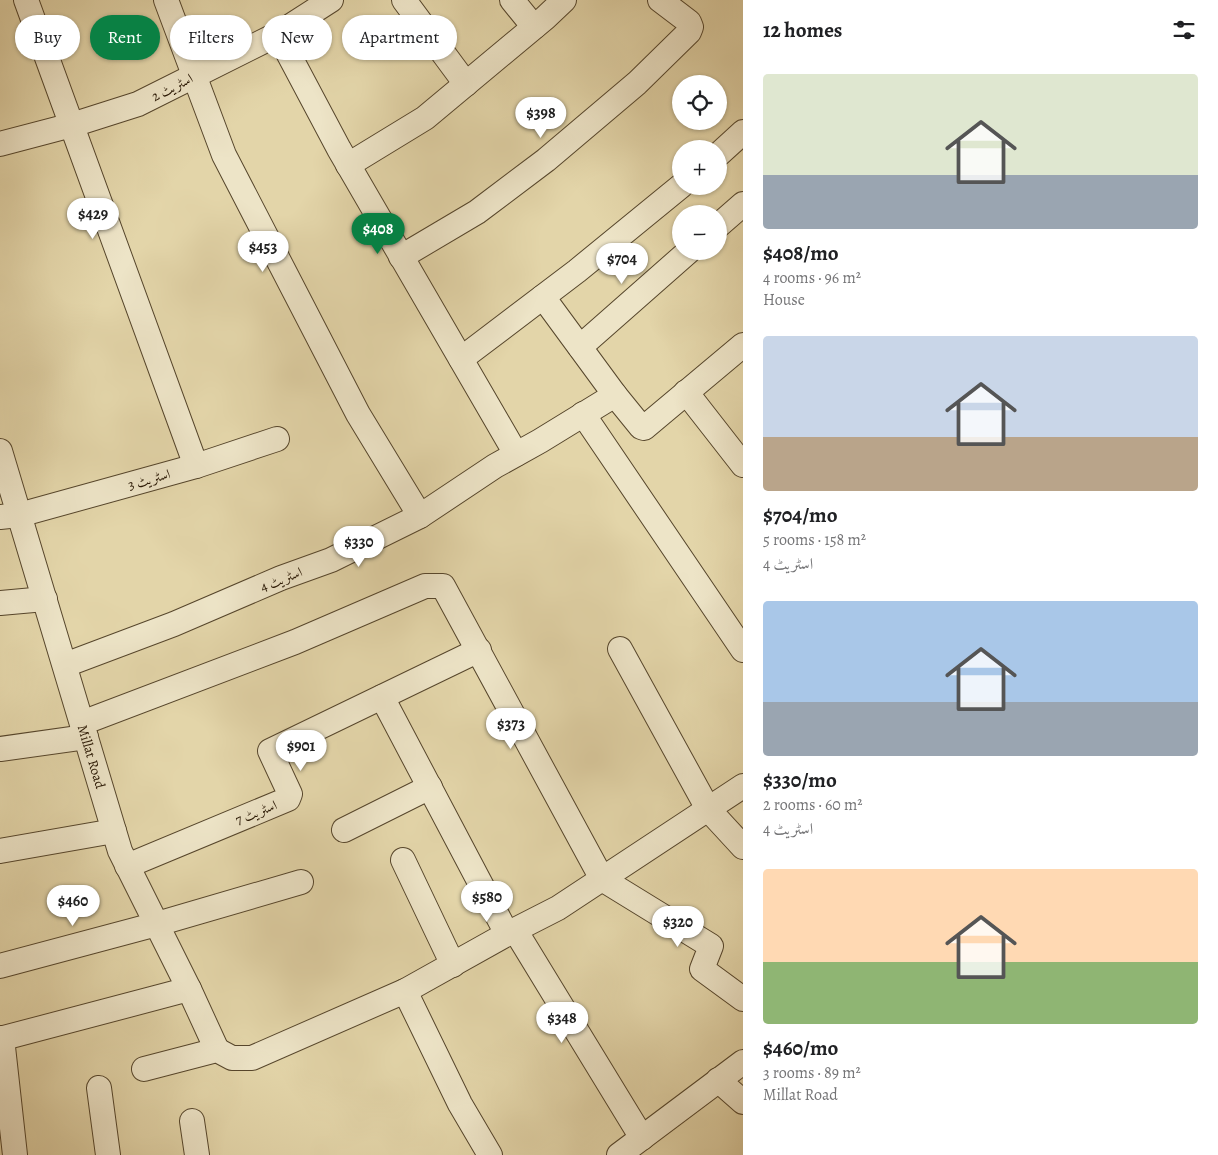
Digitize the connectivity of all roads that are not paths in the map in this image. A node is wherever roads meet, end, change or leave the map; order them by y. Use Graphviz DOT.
graph roads {
  1 [pos="26,0"];
  2 [pos="166,0"];
  3 [pos="330,0"];
  4 [pos="404,0"];
  5 [pos="512,0"];
  6 [pos="564,0"];
  7 [pos="660,0"];
  8 [pos="307,15"];
  9 [pos="534,27"];
  10 [pos="262,42"];
  11 [pos="292,60"];
  12 [pos="195,75"];
  13 [pos="466,84"];
  14 [pos="72,125"];
  15 [pos="743,132"];
  16 [pos="0,144"];
  17 [pos="727,147"];
  18 [pos="348,166"];
  19 [pos="672,193"];
  20 [pos="743,204"];
  21 [pos="727,218"];
  22 [pos="401,257"];
  23 [pos="679,260"];
  24 [pos="543,297"];
  25 [pos="743,345"];
  26 [pos="580,347"];
  27 [pos="460,359"];
  28 [pos="686,392"];
  29 [pos="615,395"];
  30 [pos="584,414"];
  31 [pos="277,440"];
  32 [pos="0,451"];
  33 [pos="516,454"];
  34 [pos="743,465"];
  35 [pos="196,466"];
  36 [pos="10,516"];
  37 [pos="420,516"];
  38 [pos="45,599"];
  39 [pos="0,603"];
  40 [pos="620,649"];
  41 [pos="479,650"];
  42 [pos="743,650"];
  43 [pos="65,665"];
  44 [pos="382,697"];
  45 [pos="84,730"];
  46 [pos="0,750"];
  47 [pos="743,786"];
  48 [pos="430,788"];
  49 [pos="708,809"];
  50 [pos="344,830"];
  51 [pos="114,831"];
  52 [pos="743,847"];
  53 [pos="0,851"];
  54 [pos="403,860"];
  55 [pos="127,866"];
  56 [pos="602,879"];
  57 [pos="301,882"];
  58 [pos="157,924"];
  59 [pos="511,932"];
  60 [pos="452,965"];
  61 [pos="0,966"];
  62 [pos="189,989"];
  63 [pos="405,991"];
  64 [pos="742,998"];
  65 [pos="1,1039"];
  66 [pos="217,1050"];
  67 [pos="743,1062"];
  68 [pos="144,1069"];
  69 [pos="718,1080"];
  70 [pos="99,1088"];
  71 [pos="743,1102"];
  72 [pos="192,1121"];
  73 [pos="642,1138"];
  74 [pos="15,1155"];
  75 [pos="108,1155"];
  76 [pos="197,1155"];
  77 [pos="490,1155"];
  78 [pos="619,1155"];
  1 -- 14 [label="street"];
  2 -- 12 [label="street"];
  3 -- 8 [label="street, اسٹریٹ 2"];
  4 -- 13 [label="street"];
  5 -- 9 [label="street"];
  6 -- 9 [label="street"];
  7 -- 22 [label="street"];
  9 -- 13 [label="street"];
  10 -- 12 [label="street, اسٹریٹ 2"];
  11 -- 18 [label="street"];
  12 -- 14 [label="street, اسٹریٹ 2"];
  12 -- 37 [label="street"];
  13 -- 18 [label="street"];
  14 -- 16 [label="street, اسٹریٹ 2"];
  14 -- 35 [label="street"];
  15 -- 17 [label="street"];
  18 -- 22 [label="street"];
  19 -- 24 [label="street"];
  20 -- 21 [label="street"];
  22 -- 27 [label="street"];
  23 -- 26 [label="street"];
  24 -- 26 [label="street"];
  24 -- 27 [label="street"];
  25 -- 28 [label="street"];
  26 -- 29 [label="street"];
  27 -- 33 [label="street"];
  28 -- 29 [label="street"];
  28 -- 34 [label="street"];
  29 -- 30 [label="street, اسٹریٹ 4"];
  30 -- 33 [label="street, اسٹریٹ 4"];
  30 -- 42 [label="street"];
  31 -- 35 [label="street, اسٹریٹ 3"];
  32 -- 36 [label="street, Millat Road"];
  33 -- 37 [label="street, اسٹریٹ 4"];
  35 -- 36 [label="street, اسٹریٹ 3"];
  36 -- 38 [label="street, Millat Road"];
  37 -- 43 [label="street, اسٹریٹ 4"];
  38 -- 39 [label="street"];
  38 -- 43 [label="street, Millat Road"];
  40 -- 49 [label="street"];
  41 -- 44 [label="street, اسٹریٹ 7"];
  41 -- 45 [label="street"];
  41 -- 56 [label="street"];
  43 -- 45 [label="street, Millat Road"];
  44 -- 48 [label="street"];
  44 -- 55 [label="street, اسٹریٹ 7"];
  45 -- 46 [label="street"];
  45 -- 51 [label="street, Millat Road"];
  47 -- 49 [label="street"];
  48 -- 50 [label="street"];
  48 -- 59 [label="street"];
  49 -- 52 [label="street"];
  49 -- 56 [label="street"];
  51 -- 53 [label="street"];
  51 -- 55 [label="street, Millat Road"];
  54 -- 60 [label="street"];
  55 -- 58 [label="street, Millat Road"];
  56 -- 59 [label="street"];
  56 -- 64 [label="street"];
  57 -- 58 [label="street"];
  58 -- 61 [label="street"];
  58 -- 62 [label="street, Millat Road"];
  59 -- 60 [label="street"];
  59 -- 73 [label="street"];
  60 -- 63 [label="street"];
  62 -- 65 [label="street"];
  62 -- 66 [label="street, Millat Road"];
  63 -- 66 [label="street"];
  63 -- 77 [label="street"];
  65 -- 74 [label="street"];
  66 -- 68 [label="street"];
  67 -- 69 [label="street"];
  69 -- 71 [label="street"];
  69 -- 73 [label="street"];
  70 -- 75 [label="street"];
  72 -- 76 [label="street"];
  73 -- 78 [label="street"];
}
